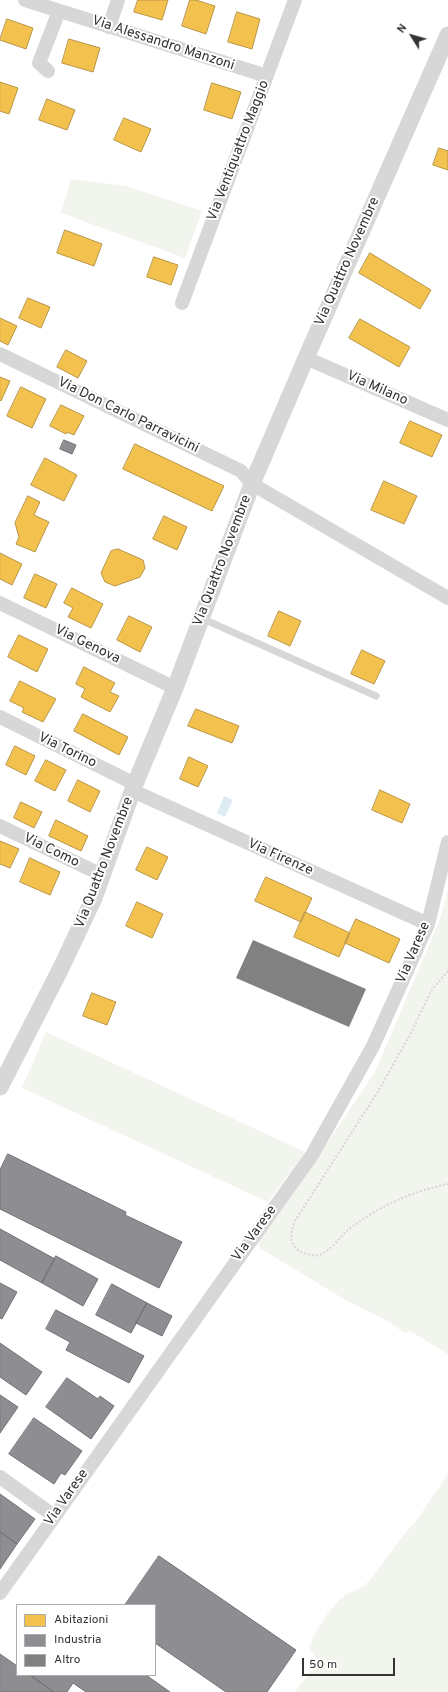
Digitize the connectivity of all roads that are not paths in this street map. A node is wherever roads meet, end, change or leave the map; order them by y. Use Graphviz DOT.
graph roads {
  1 [pos="25,0"];
  2 [pos="118,0"];
  3 [pos="295,0"];
  4 [pos="59,11"];
  5 [pos="109,27"];
  6 [pos="447,39"];
  7 [pos="48,71"];
  8 [pos="267,76"];
  9 [pos="182,303"];
  10 [pos="0,354"];
  11 [pos="306,358"];
  12 [pos="448,420"];
  13 [pos="252,484"];
  14 [pos="448,598"];
  15 [pos="0,603"];
  16 [pos="202,618"];
  17 [pos="175,688"];
  18 [pos="376,696"];
  19 [pos="0,717"];
  20 [pos="134,788"];
  21 [pos="0,826"];
  22 [pos="448,842"];
  23 [pos="102,875"];
  24 [pos="428,924"];
  25 [pos="0,1087"];
  26 [pos="0,1477"];
  27 [pos="54,1516"];
  28 [pos="0,1593"];
  1 -- 4 [label="street, Via Alessandro Manzoni"];
  2 -- 5 [label="street"];
  3 -- 8 [label="street, Via Ventiquattro Maggio"];
  4 -- 5 [label="street, Via Alessandro Manzoni"];
  4 -- 7 [label="street"];
  5 -- 8 [label="street, Via Alessandro Manzoni"];
  6 -- 11 [label="street, Via Quattro Novembre"];
  8 -- 9 [label="street, Via Ventiquattro Maggio"];
  10 -- 13 [label="street, Via Don Carlo Parravicini"];
  11 -- 12 [label="street, Via Milano"];
  11 -- 13 [label="street, Via Quattro Novembre"];
  13 -- 14 [label="street, Via Don Carlo Parravicini"];
  13 -- 16 [label="street, Via Quattro Novembre"];
  15 -- 17 [label="street, Via Genova"];
  16 -- 17 [label="street, Via Quattro Novembre"];
  16 -- 18 [label="lane"];
  17 -- 20 [label="street, Via Quattro Novembre"];
  19 -- 20 [label="street, Via Torino"];
  20 -- 23 [label="street, Via Quattro Novembre"];
  20 -- 24 [label="street, Via Firenze"];
  21 -- 23 [label="street, Via Como"];
  22 -- 24 [label="street, Via Varese"];
  23 -- 25 [label="street, Via Quattro Novembre"];
  24 -- 27 [label="street, Via Varese"];
  26 -- 27 [label="street"];
  27 -- 28 [label="street, Via Varese"];
}
